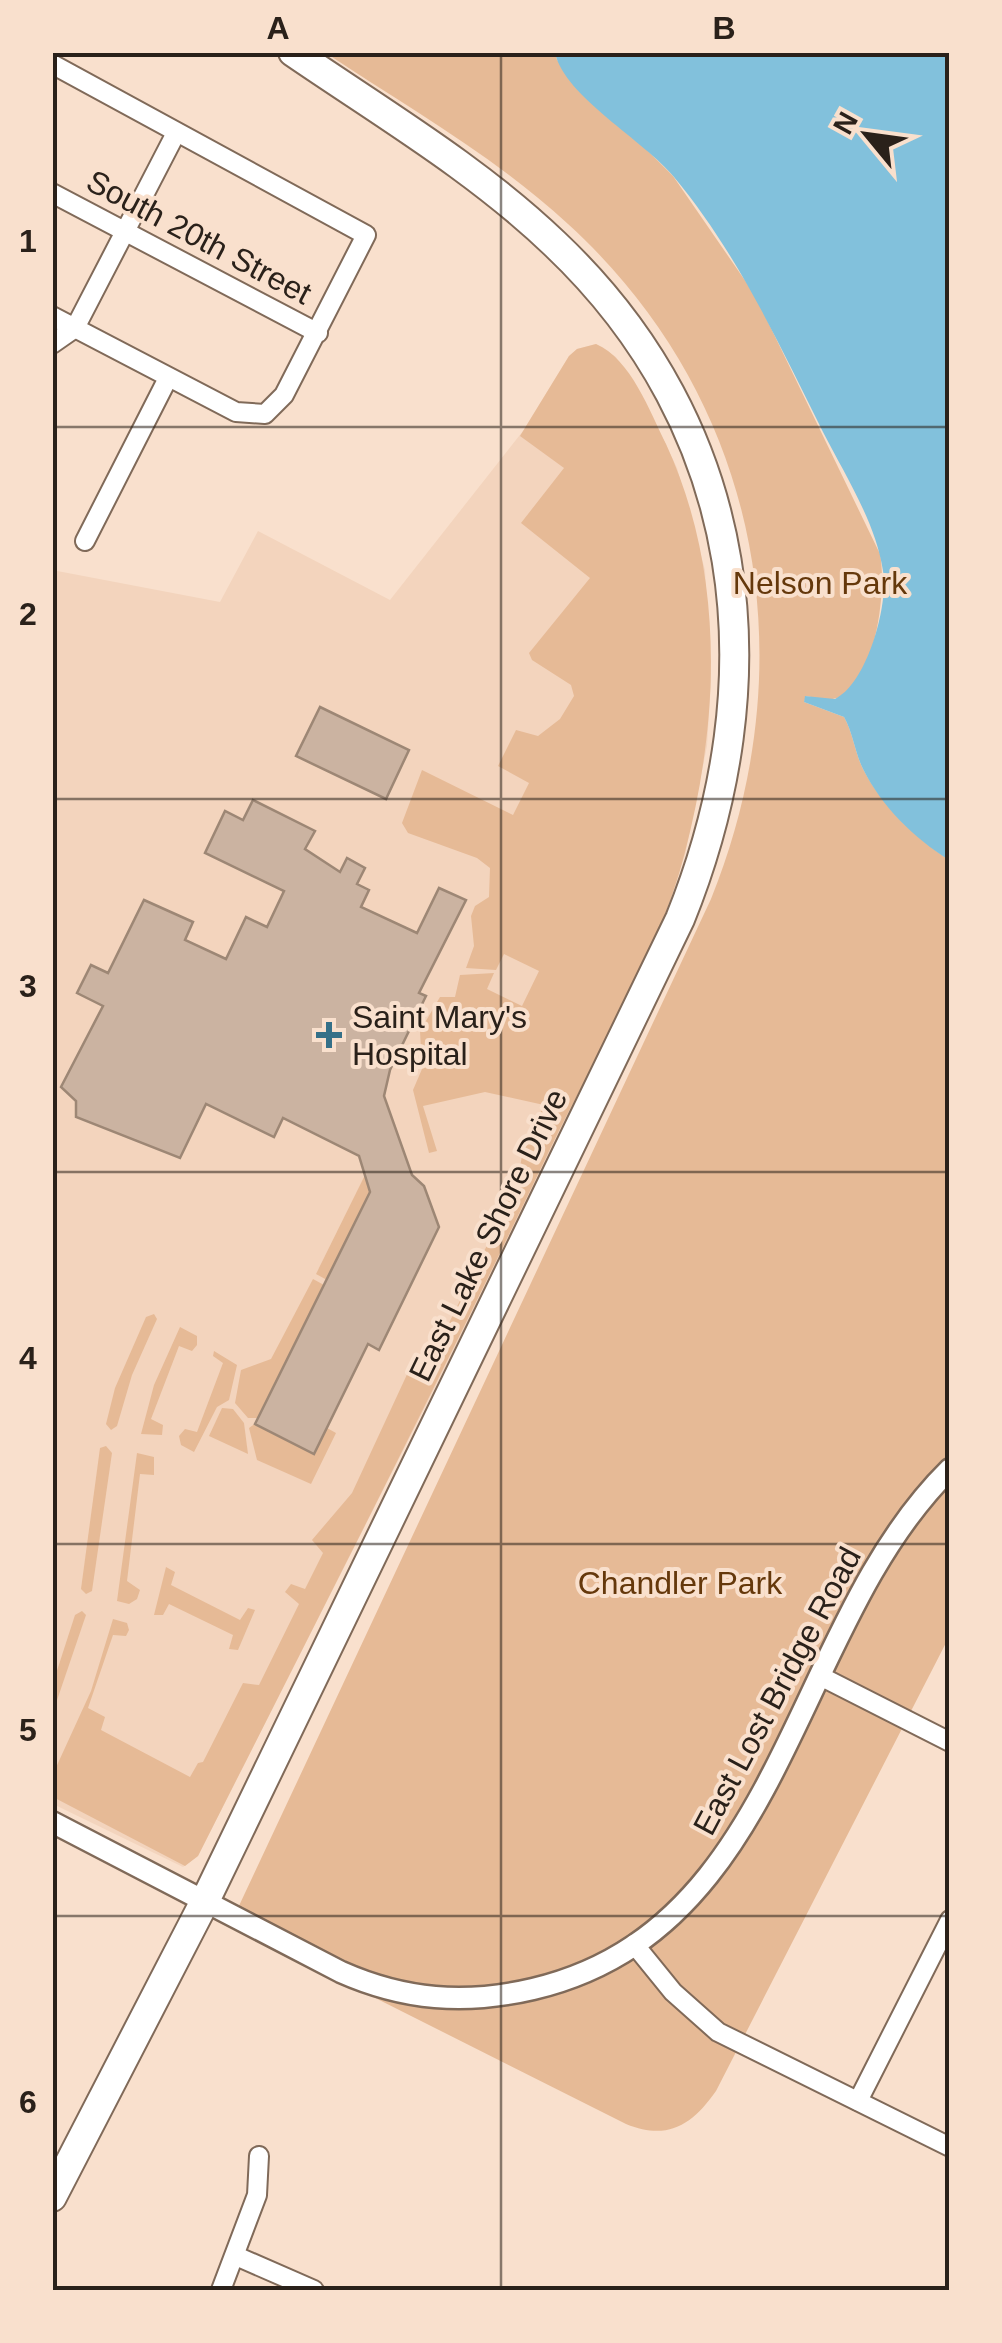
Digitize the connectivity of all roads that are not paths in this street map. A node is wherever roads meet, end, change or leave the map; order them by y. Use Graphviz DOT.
graph roads {
  1 [pos="293,52"];
  2 [pos="52,64"];
  3 [pos="176,133"];
  4 [pos="52,193"];
  5 [pos="125,230"];
  6 [pos="52,316"];
  7 [pos="74,328"];
  8 [pos="318,333"];
  9 [pos="52,344"];
  10 [pos="168,378"];
  11 [pos="85,541"];
  12 [pos="950,1469"];
  13 [pos="820,1676"];
  14 [pos="950,1742"];
  15 [pos="52,1822"];
  16 [pos="205,1901"];
  17 [pos="950,1920"];
  18 [pos="634,1944"];
  19 [pos="858,2102"];
  20 [pos="950,2147"];
  21 [pos="260,2156"];
  22 [pos="52,2197"];
  23 [pos="236,2256"];
  24 [pos="221,2290"];
  25 [pos="314,2290"];
  1 -- 16 [label="main road, East Lake Shore Drive"];
  2 -- 3 [label="street"];
  3 -- 5 [label="street"];
  3 -- 8 [label="street"];
  4 -- 5 [label="street, South 20th Street"];
  5 -- 7 [label="street"];
  5 -- 8 [label="street, South 20th Street"];
  6 -- 7 [label="street"];
  7 -- 9 [label="street"];
  7 -- 10 [label="street"];
  8 -- 10 [label="street"];
  10 -- 11 [label="street"];
  12 -- 13 [label="street, East Lost Bridge Road"];
  13 -- 14 [label="street"];
  13 -- 18 [label="street, East Lost Bridge Road"];
  15 -- 16 [label="street, East Lost Bridge Road"];
  16 -- 18 [label="street, East Lost Bridge Road"];
  16 -- 22 [label="main road, East Lake Shore Drive"];
  17 -- 19 [label="street"];
  18 -- 19 [label="street"];
  19 -- 20 [label="street"];
  21 -- 23 [label="street"];
  23 -- 24 [label="street"];
  23 -- 25 [label="street"];
}
